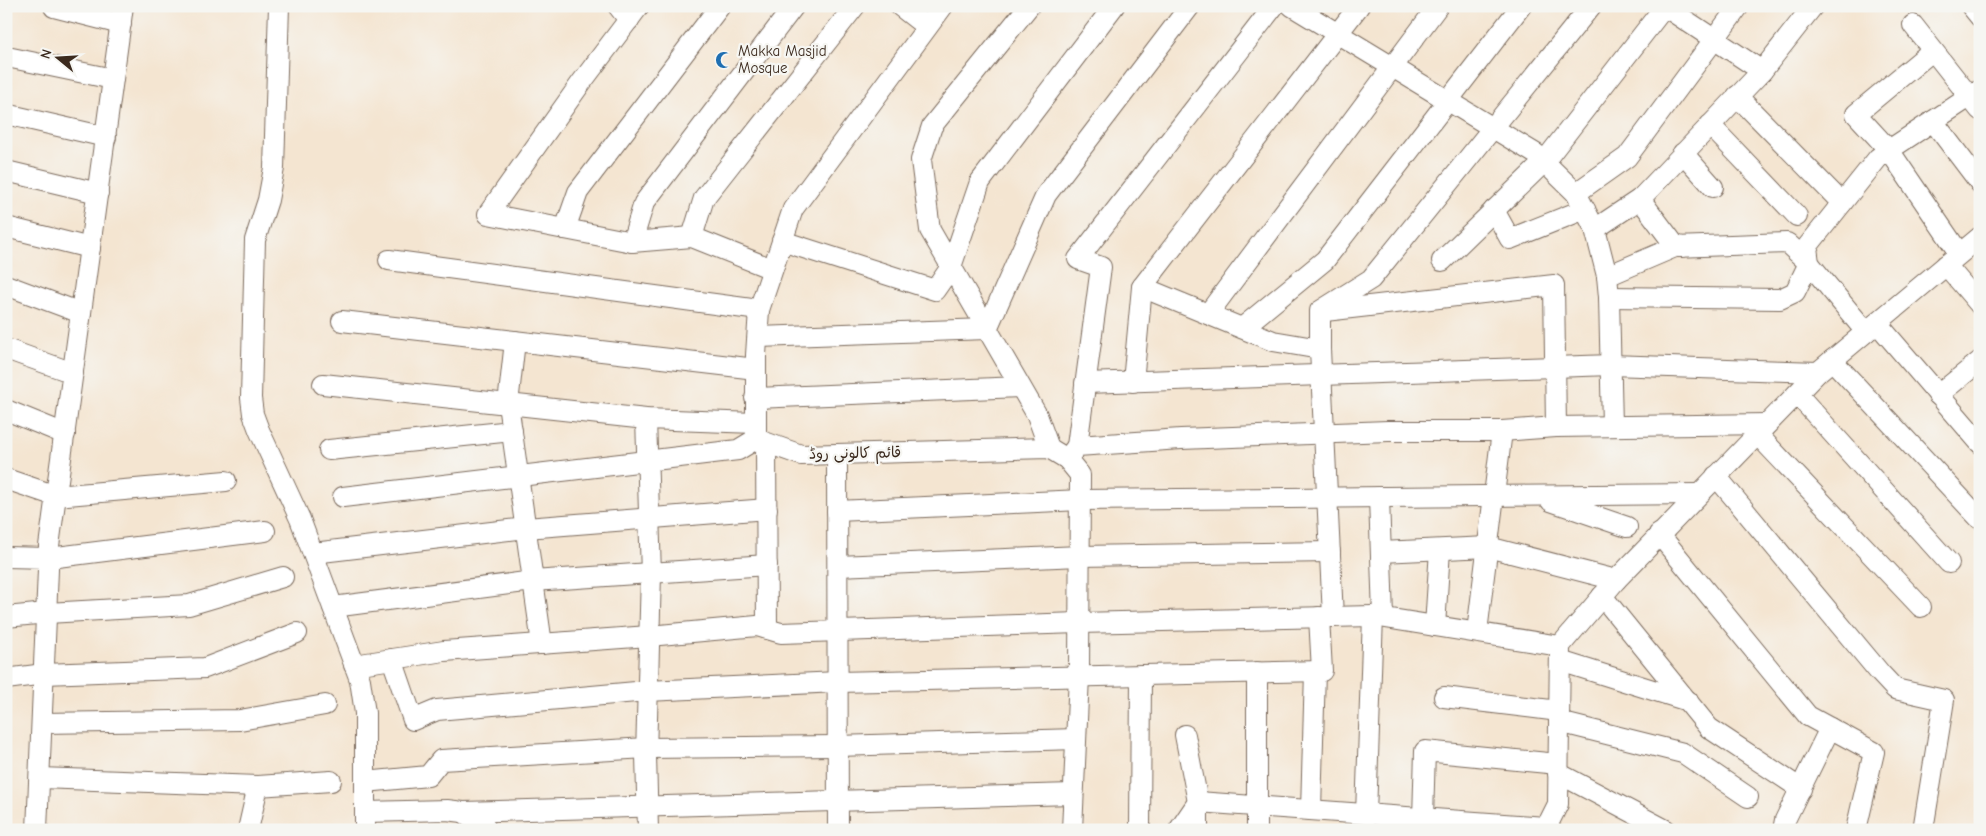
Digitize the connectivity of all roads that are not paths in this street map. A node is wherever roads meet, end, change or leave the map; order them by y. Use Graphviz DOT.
graph roads {
  1 [pos="279,6"];
  2 [pos="720,6"];
  3 [pos="794,6"];
  4 [pos="855,6"];
  5 [pos="900,6"];
  6 [pos="943,6"];
  7 [pos="1029,6"];
  8 [pos="1114,6"];
  9 [pos="1190,6"];
  10 [pos="1274,6"];
  11 [pos="1292,6"];
  12 [pos="1359,6"];
  13 [pos="1438,6"];
  14 [pos="1521,6"];
  15 [pos="1591,6"];
  16 [pos="1664,6"];
  17 [pos="1739,6"];
  18 [pos="1813,6"];
  19 [pos="1971,6"];
  20 [pos="54,7"];
  21 [pos="629,11"];
  22 [pos="122,15"];
  23 [pos="1980,16"];
  24 [pos="1913,24"];
  25 [pos="926,28"];
  26 [pos="1338,34"];
  27 [pos="1714,40"];
  28 [pos="1932,51"];
  29 [pos="7,57"];
  30 [pos="1393,67"];
  31 [pos="1762,71"];
  32 [pos="113,78"];
  33 [pos="1738,96"];
  34 [pos="1976,99"];
  35 [pos="1448,100"];
  36 [pos="6,114"];
  37 [pos="1934,121"];
  38 [pos="1710,125"];
  39 [pos="1493,128"];
  40 [pos="106,137"];
  41 [pos="1888,150"];
  42 [pos="1684,153"];
  43 [pos="1544,162"];
  44 [pos="6,171"];
  45 [pos="1980,184"];
  46 [pos="1714,187"];
  47 [pos="98,193"];
  48 [pos="1640,199"];
  49 [pos="1580,201"];
  50 [pos="1842,203"];
  51 [pos="1494,210"];
  52 [pos="1797,216"];
  53 [pos="6,227"];
  54 [pos="566,229"];
  55 [pos="1595,229"];
  56 [pos="692,237"];
  57 [pos="782,241"];
  58 [pos="632,242"];
  59 [pos="1681,247"];
  60 [pos="90,248"];
  61 [pos="1968,249"];
  62 [pos="389,260"];
  63 [pos="1442,261"];
  64 [pos="1809,263"];
  65 [pos="951,267"];
  66 [pos="772,269"];
  67 [pos="1607,276"];
  68 [pos="6,285"];
  69 [pos="1142,287"];
  70 [pos="1609,297"];
  71 [pos="1980,305"];
  72 [pos="759,310"];
  73 [pos="1320,311"];
  74 [pos="81,313"];
  75 [pos="1208,314"];
  76 [pos="342,321"];
  77 [pos="1242,328"];
  78 [pos="1871,328"];
  79 [pos="987,329"];
  80 [pos="758,337"];
  81 [pos="515,341"];
  82 [pos="6,349"];
  83 [pos="1320,349"];
  84 [pos="1610,365"];
  85 [pos="1825,366"];
  86 [pos="1556,367"];
  87 [pos="756,369"];
  88 [pos="1977,369"];
  89 [pos="73,373"];
  90 [pos="1321,376"];
  91 [pos="1133,382"];
  92 [pos="1085,383"];
  93 [pos="323,384"];
  94 [pos="1020,387"];
  95 [pos="1797,394"];
  96 [pos="1938,394"];
  97 [pos="755,398"];
  98 [pos="508,404"];
  99 [pos="6,410"];
  100 [pos="646,419"];
  101 [pos="1612,426"];
  102 [pos="1556,428"];
  103 [pos="1762,429"];
  104 [pos="1502,431"];
  105 [pos="512,432"];
  106 [pos="1325,433"];
  107 [pos="65,434"];
  108 [pos="759,435"];
  109 [pos="1980,443"];
  110 [pos="1049,448"];
  111 [pos="329,450"];
  112 [pos="1072,453"];
  113 [pos="837,454"];
  114 [pos="647,461"];
  115 [pos="518,475"];
  116 [pos="1716,476"];
  117 [pos="6,479"];
  118 [pos="226,481"];
  119 [pos="1698,494"];
  120 [pos="56,496"];
  121 [pos="1494,496"];
  122 [pos="1534,496"];
  123 [pos="343,497"];
  124 [pos="1379,497"];
  125 [pos="1328,498"];
  126 [pos="1081,500"];
  127 [pos="767,509"];
  128 [pos="838,511"];
  129 [pos="649,518"];
  130 [pos="1979,518"];
  131 [pos="1627,527"];
  132 [pos="526,528"];
  133 [pos="265,532"];
  134 [pos="1659,534"];
  135 [pos="1488,547"];
  136 [pos="1440,550"];
  137 [pos="1330,552"];
  138 [pos="1381,552"];
  139 [pos="313,554"];
  140 [pos="6,556"];
  141 [pos="1080,556"];
  142 [pos="49,558"];
  143 [pos="1949,563"];
  144 [pos="767,565"];
  145 [pos="838,566"];
  146 [pos="651,573"];
  147 [pos="283,577"];
  148 [pos="1616,580"];
  149 [pos="533,582"];
  150 [pos="1602,596"];
  151 [pos="1921,607"];
  152 [pos="333,608"];
  153 [pos="47,613"];
  154 [pos="1378,616"];
  155 [pos="6,617"];
  156 [pos="1326,617"];
  157 [pos="1079,623"];
  158 [pos="1435,626"];
  159 [pos="767,629"];
  160 [pos="838,631"];
  161 [pos="1477,632"];
  162 [pos="297,633"];
  163 [pos="649,636"];
  164 [pos="542,644"];
  165 [pos="1560,654"];
  166 [pos="392,659"];
  167 [pos="354,665"];
  168 [pos="1314,671"];
  169 [pos="1257,672"];
  170 [pos="44,674"];
  171 [pos="1141,675"];
  172 [pos="1078,676"];
  173 [pos="6,679"];
  174 [pos="838,682"];
  175 [pos="647,691"];
  176 [pos="1444,697"];
  177 [pos="1688,702"];
  178 [pos="325,704"];
  179 [pos="1559,717"];
  180 [pos="42,723"];
  181 [pos="1830,728"];
  182 [pos="1185,735"];
  183 [pos="1076,739"];
  184 [pos="837,746"];
  185 [pos="646,748"];
  186 [pos="1558,769"];
  187 [pos="40,778"];
  188 [pos="331,781"];
  189 [pos="365,782"];
  190 [pos="258,786"];
  191 [pos="1800,789"];
  192 [pos="1073,794"];
  193 [pos="1748,797"];
  194 [pos="838,802"];
  195 [pos="1198,802"];
  196 [pos="647,806"];
  197 [pos="1258,806"];
  198 [pos="1311,810"];
  199 [pos="463,812"];
  200 [pos="1366,814"];
  201 [pos="1423,818"];
  202 [pos="365,821"];
  203 [pos="1547,829"];
  204 [pos="37,830"];
  205 [pos="248,830"];
  206 [pos="487,830"];
  207 [pos="648,830"];
  208 [pos="838,830"];
  209 [pos="1072,830"];
  210 [pos="1140,830"];
  211 [pos="1179,830"];
  212 [pos="1198,830"];
  213 [pos="1257,830"];
  214 [pos="1666,830"];
  215 [pos="1783,830"];
  216 [pos="1856,830"];
  217 [pos="1923,830"];
  1 -- 139 [label="street"];
  2 -- 54 [label="street"];
  3 -- 58 [label="street"];
  4 -- 56 [label="street"];
  5 -- 25 [label="street"];
  6 -- 25 [label="street"];
  7 -- 65 [label="street"];
  8 -- 65 [label="street"];
  9 -- 79 [label="street"];
  10 -- 92 [label="street"];
  11 -- 26 [label="street"];
  12 -- 26 [label="street"];
  13 -- 30 [label="street"];
  14 -- 35 [label="street"];
  15 -- 39 [label="street"];
  16 -- 27 [label="street"];
  16 -- 43 [label="street"];
  17 -- 27 [label="street"];
  18 -- 31 [label="street"];
  19 -- 23 [label="street"];
  20 -- 22 [label="street"];
  21 -- 54 [label="street"];
  22 -- 32 [label="street"];
  24 -- 28 [label="street"];
  25 -- 57 [label="street"];
  26 -- 30 [label="street"];
  26 -- 69 [label="street"];
  27 -- 31 [label="street"];
  27 -- 49 [label="street"];
  28 -- 34 [label="street"];
  28 -- 41 [label="street"];
  29 -- 32 [label="street"];
  30 -- 35 [label="street"];
  30 -- 75 [label="street"];
  31 -- 33 [label="street"];
  32 -- 40 [label="street"];
  33 -- 38 [label="street"];
  33 -- 50 [label="street"];
  34 -- 37 [label="street"];
  35 -- 39 [label="street"];
  35 -- 77 [label="street"];
  36 -- 40 [label="street"];
  37 -- 41 [label="street"];
  37 -- 45 [label="street"];
  38 -- 42 [label="street"];
  38 -- 52 [label="street"];
  39 -- 43 [label="street"];
  39 -- 73 [label="street"];
  40 -- 47 [label="street"];
  41 -- 50 [label="street"];
  41 -- 61 [label="street"];
  42 -- 46 [label="street"];
  42 -- 48 [label="street"];
  43 -- 49 [label="street"];
  43 -- 51 [label="street"];
  44 -- 47 [label="street"];
  47 -- 60 [label="street"];
  48 -- 55 [label="street"];
  48 -- 59 [label="street"];
  49 -- 51 [label="street"];
  49 -- 55 [label="street"];
  50 -- 64 [label="street"];
  51 -- 63 [label="street"];
  53 -- 60 [label="street"];
  54 -- 58 [label="street"];
  55 -- 67 [label="street"];
  56 -- 58 [label="street"];
  56 -- 66 [label="street"];
  57 -- 65 [label="street"];
  57 -- 66 [label="street"];
  59 -- 64 [label="street"];
  59 -- 67 [label="street"];
  60 -- 74 [label="street"];
  61 -- 71 [label="street"];
  61 -- 78 [label="street"];
  62 -- 72 [label="street"];
  64 -- 70 [label="street"];
  64 -- 78 [label="street"];
  65 -- 79 [label="street"];
  66 -- 72 [label="street"];
  67 -- 70 [label="street"];
  68 -- 74 [label="street"];
  69 -- 75 [label="street"];
  69 -- 91 [label="street"];
  70 -- 84 [label="street"];
  72 -- 80 [label="street"];
  73 -- 83 [label="street"];
  73 -- 86 [label="street"];
  74 -- 89 [label="street"];
  75 -- 77 [label="street"];
  76 -- 81 [label="street"];
  77 -- 83 [label="street"];
  78 -- 85 [label="street"];
  78 -- 96 [label="street"];
  79 -- 80 [label="street"];
  79 -- 94 [label="street"];
  80 -- 87 [label="street"];
  81 -- 87 [label="street"];
  81 -- 98 [label="street"];
  82 -- 89 [label="street"];
  83 -- 90 [label="street"];
  84 -- 85 [label="street"];
  84 -- 86 [label="street"];
  84 -- 101 [label="street"];
  85 -- 95 [label="street"];
  85 -- 130 [label="street"];
  86 -- 90 [label="street"];
  86 -- 102 [label="street"];
  87 -- 97 [label="street"];
  88 -- 96 [label="street"];
  89 -- 107 [label="street"];
  90 -- 91 [label="street"];
  90 -- 106 [label="street"];
  91 -- 92 [label="street"];
  92 -- 112 [label="street"];
  93 -- 98 [label="street, قائم کالونی روڈ"];
  94 -- 97 [label="street"];
  94 -- 110 [label="street"];
  95 -- 103 [label="street"];
  95 -- 143 [label="street"];
  96 -- 109 [label="street"];
  97 -- 108 [label="street"];
  98 -- 100 [label="street, قائم کالونی روڈ"];
  98 -- 105 [label="street"];
  99 -- 107 [label="street"];
  100 -- 108 [label="street, قائم کالونی روڈ"];
  100 -- 114 [label="street"];
  101 -- 102 [label="street"];
  101 -- 103 [label="street"];
  102 -- 104 [label="street"];
  103 -- 116 [label="street"];
  103 -- 151 [label="street"];
  104 -- 106 [label="street"];
  104 -- 121 [label="street"];
  105 -- 111 [label="street"];
  105 -- 115 [label="street"];
  106 -- 112 [label="street"];
  106 -- 125 [label="street"];
  107 -- 120 [label="street"];
  108 -- 113 [label="street, قائم کالونی روڈ"];
  108 -- 114 [label="street"];
  108 -- 127 [label="street"];
  110 -- 112 [label="street"];
  110 -- 113 [label="street, قائم کالونی روڈ"];
  112 -- 126 [label="street"];
  113 -- 128 [label="street"];
  114 -- 115 [label="street"];
  114 -- 129 [label="street"];
  115 -- 123 [label="street"];
  115 -- 132 [label="street"];
  116 -- 119 [label="street"];
  116 -- 217 [label="street"];
  117 -- 120 [label="street"];
  118 -- 120 [label="street"];
  119 -- 122 [label="street"];
  119 -- 134 [label="street"];
  120 -- 142 [label="street"];
  121 -- 122 [label="street"];
  121 -- 124 [label="street"];
  121 -- 135 [label="street"];
  122 -- 131 [label="street"];
  124 -- 125 [label="street"];
  124 -- 138 [label="street"];
  125 -- 126 [label="street"];
  125 -- 137 [label="street"];
  126 -- 128 [label="street"];
  126 -- 141 [label="street"];
  127 -- 129 [label="street"];
  127 -- 144 [label="street"];
  128 -- 145 [label="street"];
  129 -- 132 [label="street"];
  129 -- 146 [label="street"];
  132 -- 139 [label="street"];
  132 -- 149 [label="street"];
  133 -- 142 [label="street"];
  134 -- 148 [label="street"];
  134 -- 181 [label="street"];
  135 -- 136 [label="street"];
  135 -- 148 [label="street"];
  135 -- 161 [label="street"];
  136 -- 138 [label="street"];
  136 -- 158 [label="street"];
  137 -- 141 [label="street"];
  137 -- 156 [label="street"];
  138 -- 154 [label="street"];
  139 -- 152 [label="street"];
  140 -- 142 [label="street"];
  141 -- 145 [label="street"];
  141 -- 157 [label="street"];
  142 -- 153 [label="street"];
  144 -- 146 [label="street"];
  144 -- 159 [label="street"];
  145 -- 160 [label="street"];
  146 -- 149 [label="street"];
  146 -- 163 [label="street"];
  147 -- 153 [label="street"];
  148 -- 150 [label="street"];
  149 -- 152 [label="street"];
  149 -- 164 [label="street"];
  150 -- 165 [label="street"];
  150 -- 177 [label="street"];
  152 -- 167 [label="street"];
  153 -- 155 [label="street"];
  153 -- 170 [label="street"];
  154 -- 156 [label="street"];
  154 -- 158 [label="street"];
  154 -- 200 [label="street"];
  156 -- 157 [label="street"];
  156 -- 168 [label="street"];
  157 -- 160 [label="street"];
  157 -- 172 [label="street"];
  158 -- 161 [label="street"];
  159 -- 160 [label="street"];
  159 -- 163 [label="street"];
  160 -- 174 [label="street"];
  161 -- 165 [label="street"];
  162 -- 170 [label="street"];
  163 -- 164 [label="street"];
  163 -- 175 [label="street"];
  164 -- 166 [label="street"];
  165 -- 177 [label="street"];
  165 -- 179 [label="street"];
  166 -- 167 [label="street"];
  166 -- 175 [label="street"];
  167 -- 189 [label="street"];
  168 -- 169 [label="street"];
  168 -- 198 [label="street"];
  169 -- 171 [label="street"];
  169 -- 197 [label="street"];
  170 -- 173 [label="street"];
  170 -- 180 [label="street"];
  171 -- 172 [label="street"];
  171 -- 210 [label="street"];
  172 -- 174 [label="street"];
  172 -- 183 [label="street"];
  174 -- 175 [label="street"];
  174 -- 184 [label="street"];
  175 -- 185 [label="street"];
  176 -- 179 [label="street"];
  177 -- 191 [label="street"];
  178 -- 180 [label="street"];
  179 -- 186 [label="street"];
  179 -- 193 [label="street"];
  180 -- 187 [label="street"];
  181 -- 191 [label="street"];
  181 -- 216 [label="street"];
  182 -- 195 [label="street"];
  183 -- 184 [label="street"];
  183 -- 192 [label="street"];
  184 -- 185 [label="street"];
  184 -- 194 [label="street"];
  185 -- 189 [label="street"];
  185 -- 196 [label="street"];
  186 -- 201 [label="street"];
  186 -- 203 [label="street"];
  186 -- 214 [label="street"];
  187 -- 190 [label="street"];
  187 -- 204 [label="street"];
  188 -- 190 [label="street"];
  189 -- 202 [label="street"];
  190 -- 205 [label="street"];
  191 -- 215 [label="street"];
  192 -- 194 [label="street"];
  192 -- 209 [label="street"];
  194 -- 196 [label="street"];
  194 -- 208 [label="street"];
  195 -- 197 [label="street"];
  195 -- 211 [label="street"];
  195 -- 212 [label="street"];
  196 -- 199 [label="street"];
  196 -- 207 [label="street"];
  197 -- 198 [label="street"];
  197 -- 213 [label="street"];
  198 -- 200 [label="street"];
  199 -- 202 [label="street"];
  199 -- 206 [label="street"];
  200 -- 201 [label="street"];
  201 -- 203 [label="street"];
}
